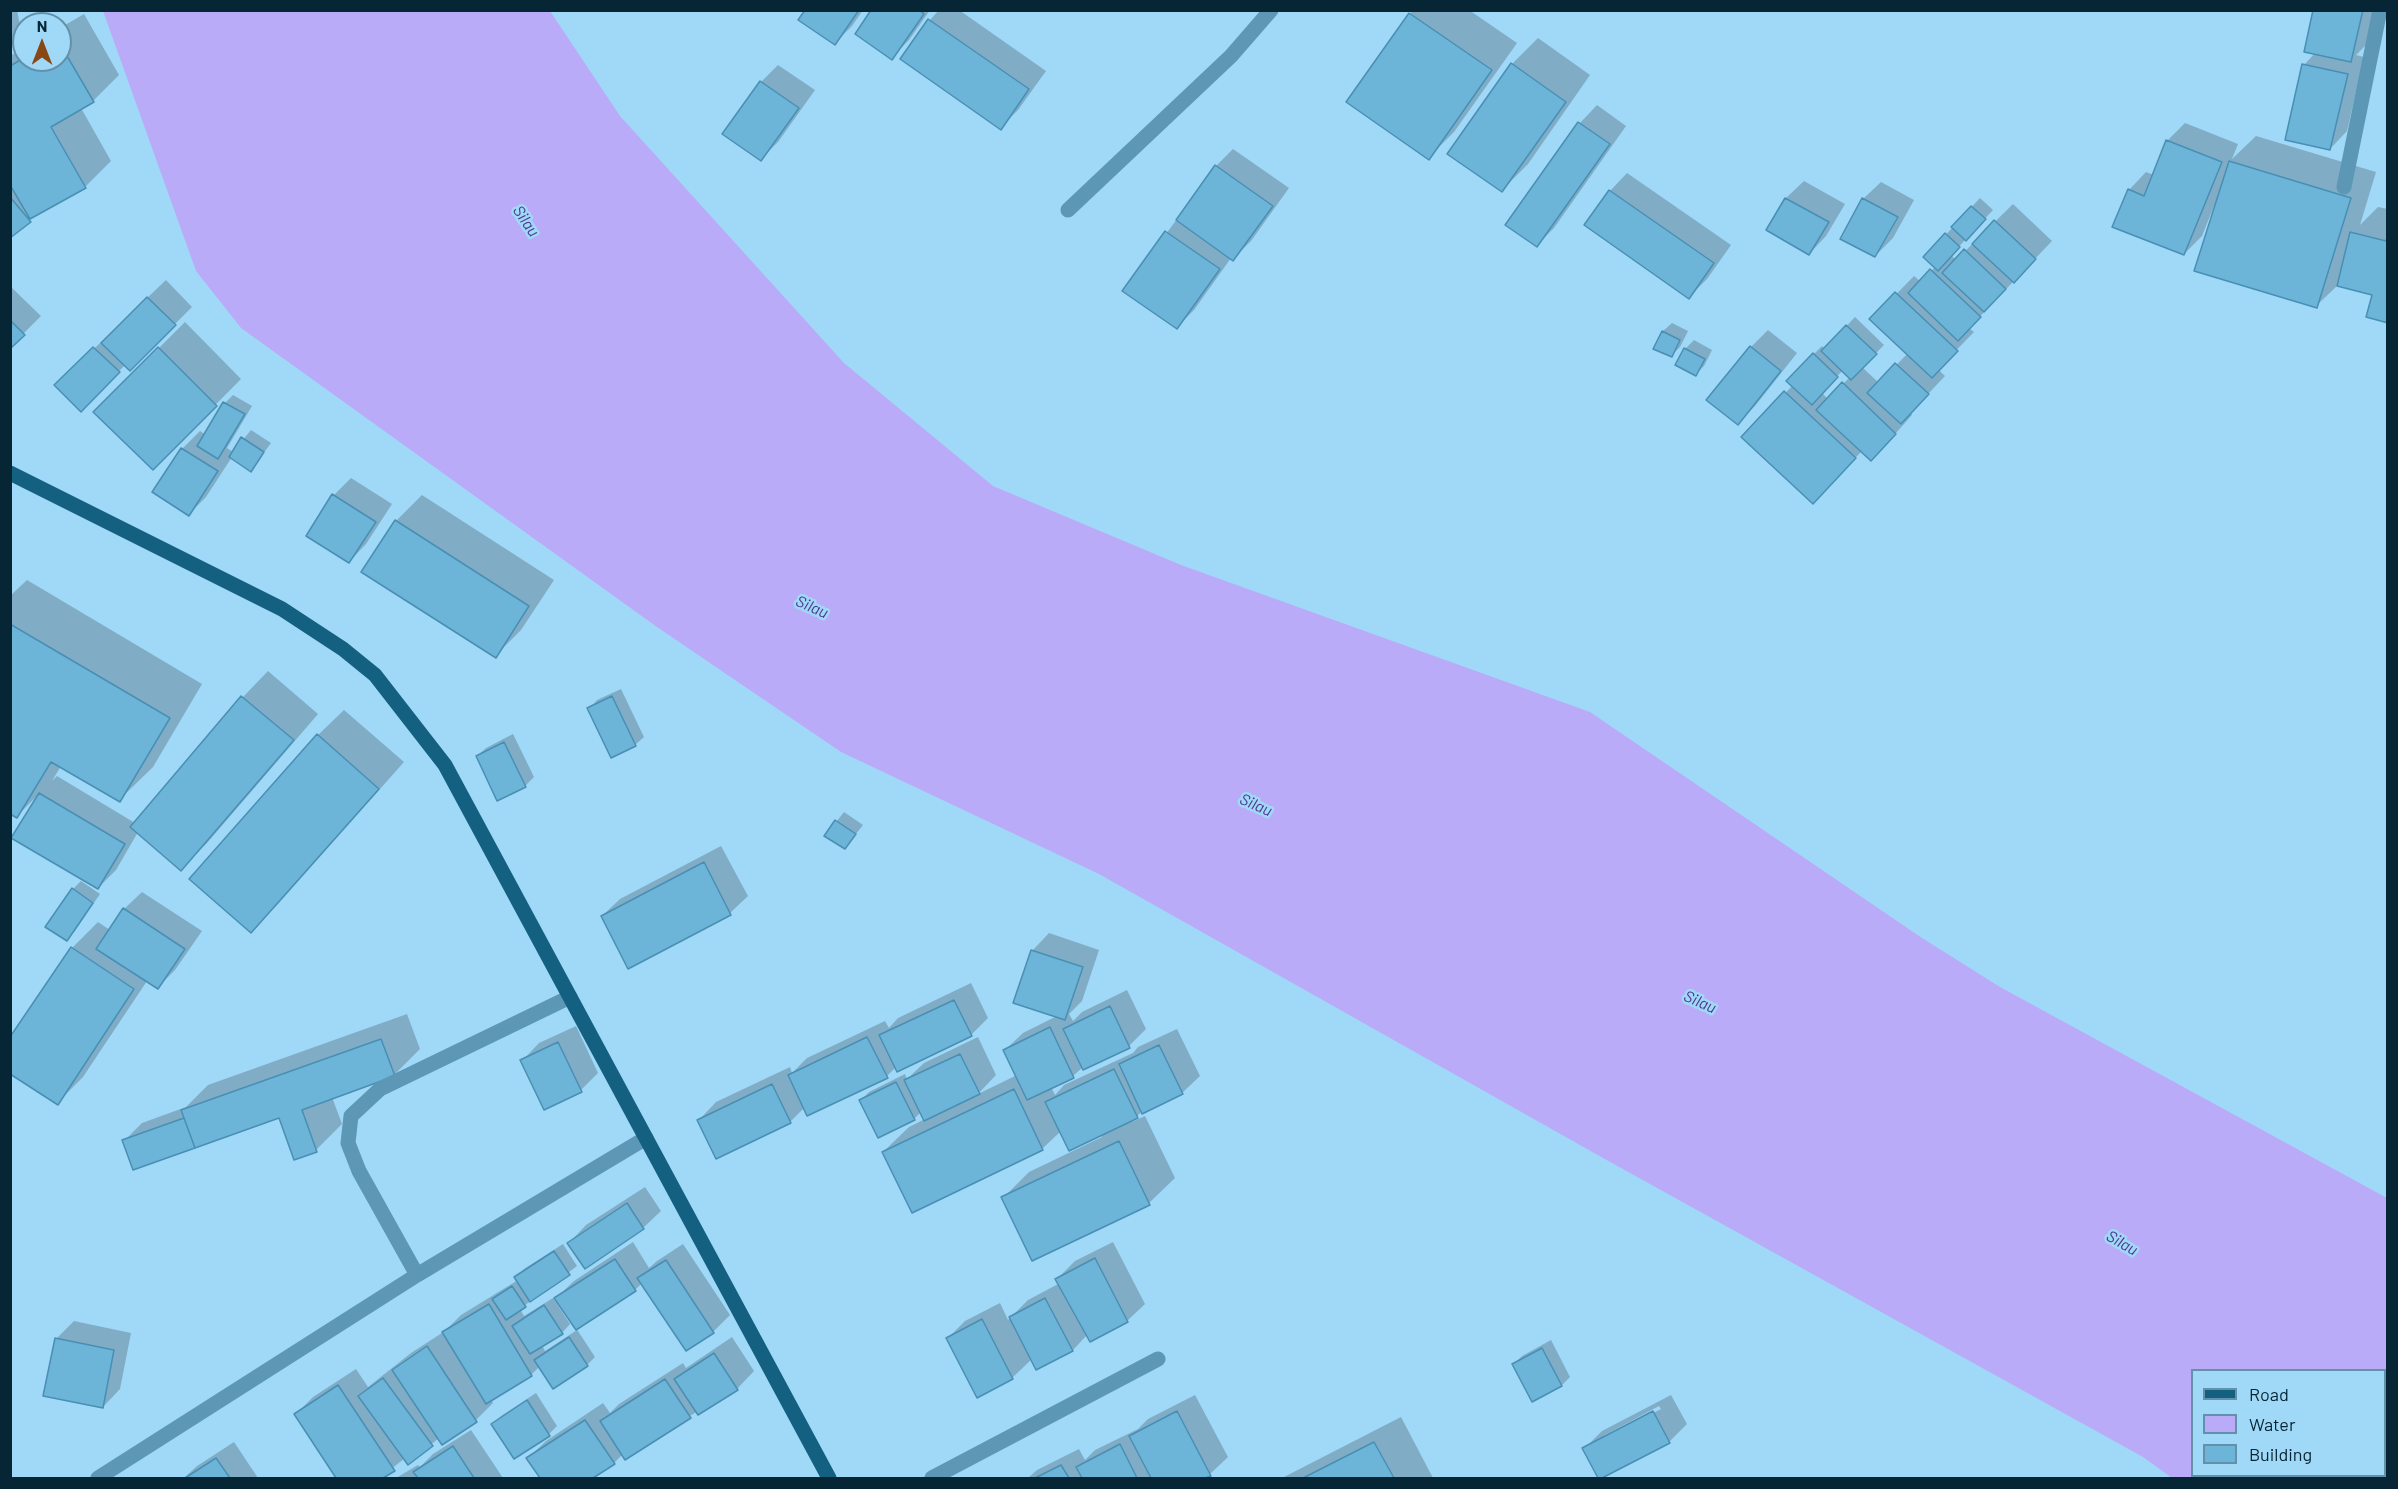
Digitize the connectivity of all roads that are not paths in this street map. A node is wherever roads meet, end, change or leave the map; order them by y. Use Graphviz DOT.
graph roads {
  1 [pos="1271,10"];
  2 [pos="2380,10"];
  3 [pos="2344,187"];
  4 [pos="1068,210"];
  5 [pos="10,473"];
  6 [pos="570,997"];
  7 [pos="646,1138"];
  8 [pos="417,1275"];
  9 [pos="1158,1359"];
  10 [pos="98,1479"];
  11 [pos="829,1479"];
  12 [pos="932,1479"];
  1 -- 4 [label="street"];
  2 -- 3 [label="street"];
  5 -- 6 [label="main road"];
  6 -- 7 [label="main road"];
  6 -- 8 [label="street"];
  7 -- 8 [label="street"];
  7 -- 11 [label="main road"];
  8 -- 10 [label="street"];
  9 -- 12 [label="street"];
}
